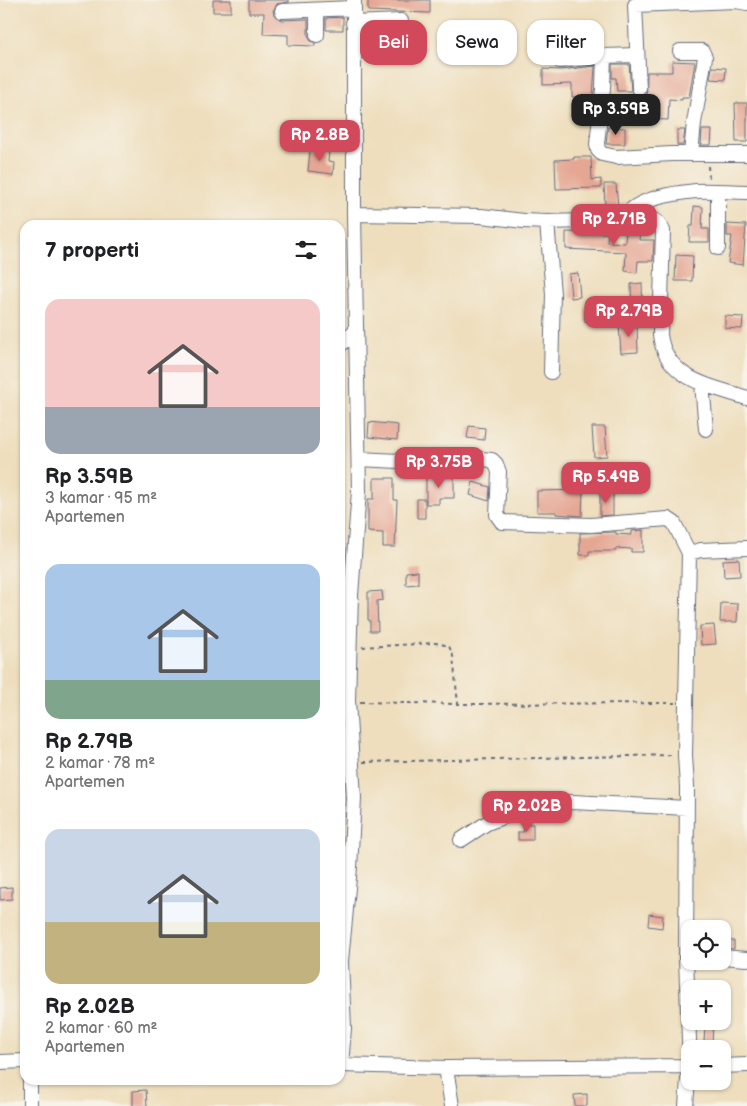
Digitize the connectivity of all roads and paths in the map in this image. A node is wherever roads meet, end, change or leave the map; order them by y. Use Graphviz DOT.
graph roads {
  1 [pos="747,3"];
  2 [pos="318,10"];
  3 [pos="353,10"];
  4 [pos="282,11"];
  5 [pos="397,20"];
  6 [pos="317,35"];
  7 [pos="680,51"];
  8 [pos="637,55"];
  9 [pos="604,56"];
  10 [pos="604,65"];
  11 [pos="639,88"];
  12 [pos="691,154"];
  13 [pos="706,154"];
  14 [pos="747,154"];
  15 [pos="714,192"];
  16 [pos="747,192"];
  17 [pos="354,214"];
  18 [pos="623,220"];
  19 [pos="547,222"];
  20 [pos="718,248"];
  21 [pos="356,331"];
  22 [pos="345,341"];
  23 [pos="550,372"];
  24 [pos="702,384"];
  25 [pos="747,398"];
  26 [pos="706,429"];
  27 [pos="359,459"];
  28 [pos="747,548"];
  29 [pos="689,552"];
  30 [pos="346,595"];
  31 [pos="350,647"];
  32 [pos="345,693"];
  33 [pos="345,702"];
  34 [pos="686,703"];
  35 [pos="458,704"];
  36 [pos="345,709"];
  37 [pos="686,755"];
  38 [pos="353,762"];
  39 [pos="687,808"];
  40 [pos="461,840"];
  41 [pos="345,913"];
  42 [pos="688,920"];
  43 [pos="731,958"];
  44 [pos="747,959"];
  45 [pos="688,970"];
  46 [pos="690,1040"];
  47 [pos="20,1061"];
  48 [pos="0,1062"];
  49 [pos="345,1065"];
  50 [pos="747,1065"];
  51 [pos="681,1066"];
  52 [pos="731,1066"];
  53 [pos="446,1068"];
  54 [pos="30,1085"];
  55 [pos="688,1090"];
  56 [pos="30,1106"];
  57 [pos="452,1106"];
  58 [pos="686,1106"];
  1 -- 8 [label="street"];
  2 -- 3 [label="street"];
  2 -- 4 [label="street"];
  2 -- 6 [label="street"];
  3 -- 5 [label="street"];
  3 -- 17 [label="street"];
  7 -- 12 [label="street"];
  8 -- 9 [label="street"];
  8 -- 11 [label="street"];
  10 -- 12 [label="street"];
  12 -- 13 [label="street"];
  13 -- 14 [label="street"];
  13 -- 15 [label="path"];
  15 -- 16 [label="street"];
  15 -- 18 [label="street"];
  15 -- 20 [label="street"];
  17 -- 19 [label="street"];
  17 -- 21 [label="street"];
  18 -- 19 [label="street"];
  18 -- 24 [label="street"];
  19 -- 23 [label="street"];
  21 -- 22 [label="street"];
  21 -- 27 [label="street"];
  24 -- 25 [label="street"];
  24 -- 26 [label="street"];
  27 -- 29 [label="street"];
  27 -- 30 [label="street"];
  28 -- 29 [label="street"];
  29 -- 34 [label="street"];
  30 -- 31 [label="street"];
  31 -- 32 [label="street"];
  31 -- 35 [label="path"];
  33 -- 35 [label="path"];
  34 -- 35 [label="path"];
  34 -- 37 [label="street"];
  36 -- 38 [label="street"];
  37 -- 38 [label="path"];
  37 -- 39 [label="street"];
  38 -- 41 [label="street"];
  39 -- 40 [label="street"];
  39 -- 42 [label="street"];
  43 -- 44 [label="street"];
  45 -- 46 [label="street"];
  47 -- 48 [label="street"];
  49 -- 53 [label="street"];
  50 -- 52 [label="street"];
  51 -- 53 [label="street"];
  53 -- 57 [label="street"];
  54 -- 56 [label="street"];
  55 -- 58 [label="street"];
}
